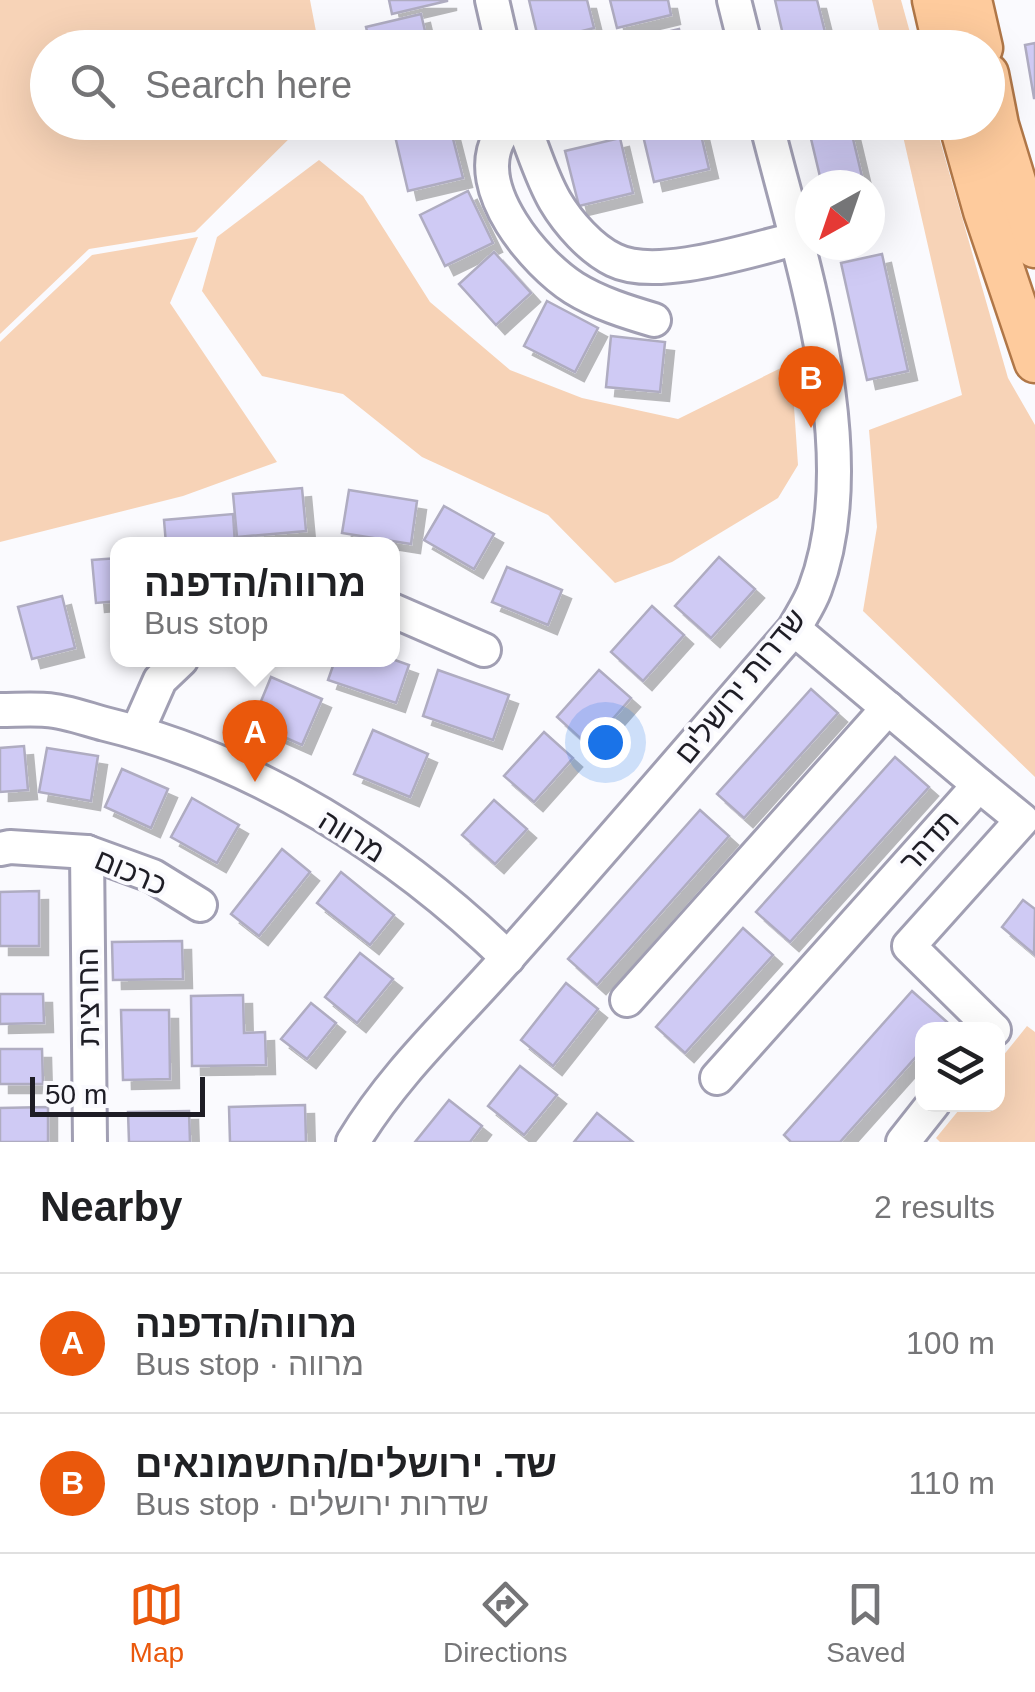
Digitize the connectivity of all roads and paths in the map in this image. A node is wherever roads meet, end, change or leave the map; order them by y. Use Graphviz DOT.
graph roads {
  1 [pos="492,0"];
  2 [pos="734,0"];
  3 [pos="933,0"];
  4 [pos="971,0"];
  5 [pos="499,30"];
  6 [pos="742,30"];
  7 [pos="940,30"];
  8 [pos="978,30"];
  9 [pos="498,140"];
  10 [pos="527,140"];
  11 [pos="770,140"];
  12 [pos="965,140"];
  13 [pos="1003,140"];
  14 [pos="795,239"];
  15 [pos="1035,247"];
  16 [pos="800,260"];
  17 [pos="654,320"];
  18 [pos="1035,362"];
  19 [pos="400,613"];
  20 [pos="794,630"];
  21 [pos="484,650"];
  22 [pos="173,667"];
  23 [pos="888,708"];
  24 [pos="0,710"];
  25 [pos="137,732"];
  26 [pos="980,784"];
  27 [pos="0,849"];
  28 [pos="86,852"];
  29 [pos="200,906"];
  30 [pos="508,958"];
  31 [pos="626,1000"];
  32 [pos="986,1022"];
  33 [pos="717,1078"];
  34 [pos="927,1112"];
  35 [pos="90,1142"];
  36 [pos="353,1142"];
  37 [pos="903,1142"];
  1 -- 5 [label="street"];
  2 -- 6 [label="street"];
  3 -- 7 [label="main road"];
  4 -- 8 [label="main road"];
  9 -- 17 [label="street"];
  10 -- 14 [label="street"];
  11 -- 14 [label="street, שדרות ירושלים"];
  12 -- 18 [label="main road"];
  13 -- 15 [label="main road"];
  16 -- 20 [label="street, שדרות ירושלים"];
  19 -- 21 [label="street"];
  20 -- 23 [label="street, תדהר"];
  20 -- 30 [label="street, שדרות ירושלים"];
  22 -- 25 [label="street"];
  23 -- 26 [label="street, תדהר"];
  23 -- 31 [label="street"];
  24 -- 25 [label="street, מרווה"];
  25 -- 30 [label="street, מרווה"];
  26 -- 32 [label="street"];
  26 -- 33 [label="street, תדהר"];
  27 -- 28 [label="street, כרכום"];
  28 -- 29 [label="street, כרכום"];
  28 -- 35 [label="street, החרצית"];
  30 -- 36 [label="street, שדרות ירושלים"];
  34 -- 37 [label="street"];
}
